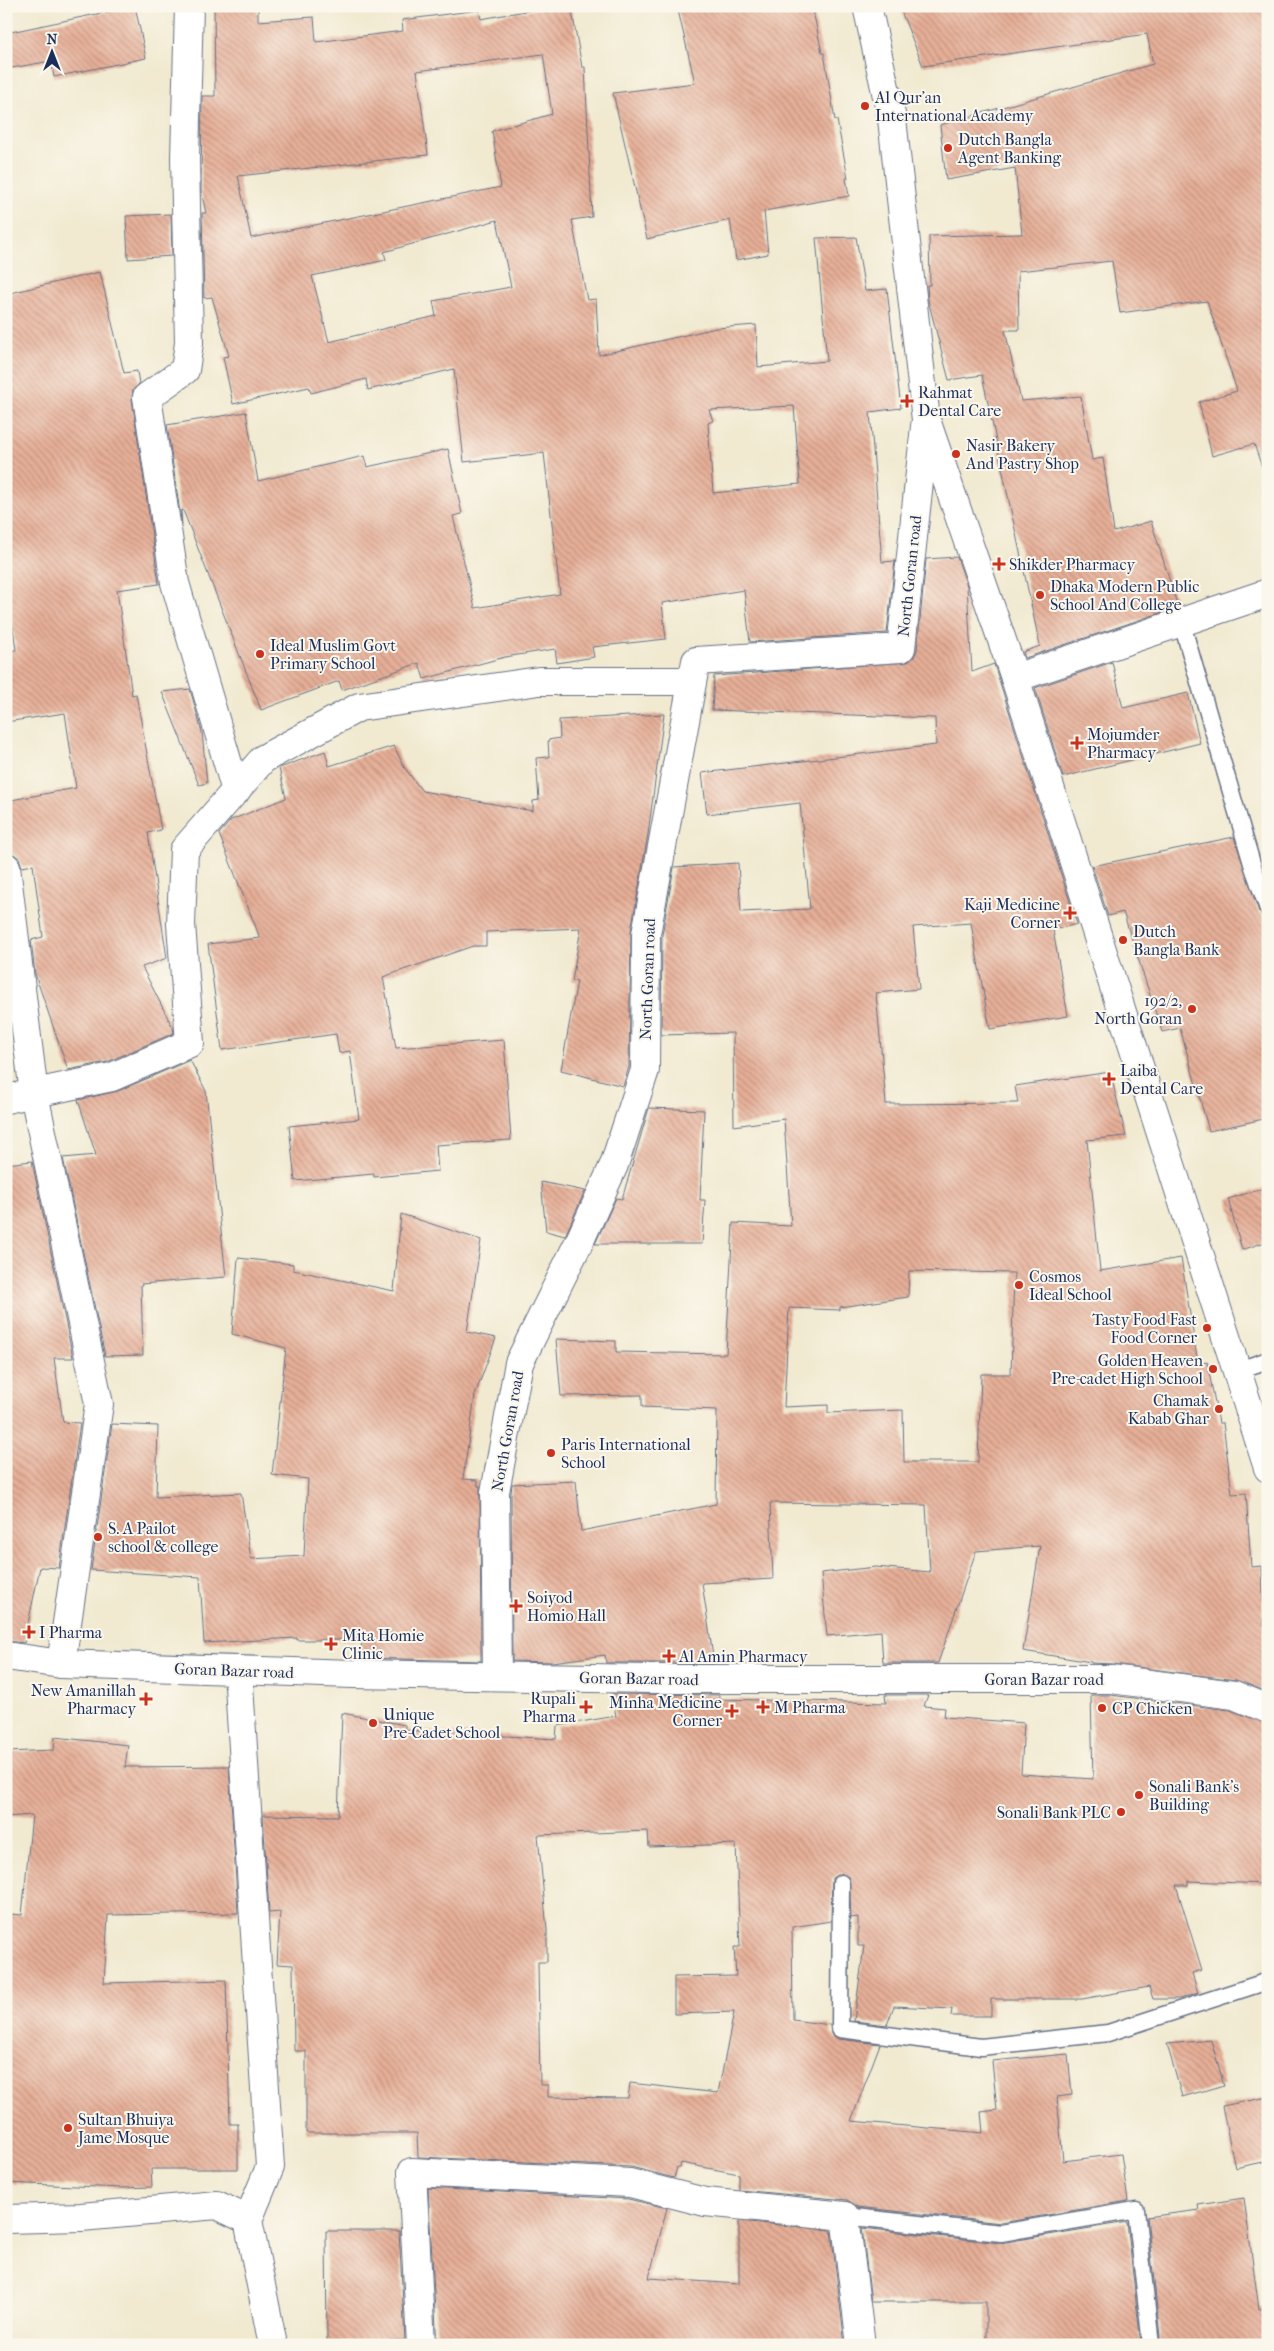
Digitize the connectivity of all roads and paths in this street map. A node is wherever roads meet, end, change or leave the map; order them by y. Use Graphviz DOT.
graph roads {
  1 [pos="189,6"];
  2 [pos="867,6"];
  3 [pos="926,420"];
  4 [pos="1268,593"];
  5 [pos="1182,624"];
  6 [pos="1015,678"];
  7 [pos="692,681"];
  8 [pos="236,792"];
  9 [pos="6,867"];
  10 [pos="1268,909"];
  11 [pos="34,1094"];
  12 [pos="6,1099"];
  13 [pos="1268,1360"];
  14 [pos="1236,1371"];
  15 [pos="1268,1468"];
  16 [pos="6,1656"];
  17 [pos="61,1664"];
  18 [pos="238,1670"];
  19 [pos="497,1676"];
  20 [pos="1268,1710"];
  21 [pos="842,1883"];
  22 [pos="1268,1980"];
  23 [pos="845,2216"];
  24 [pos="6,2219"];
  25 [pos="248,2220"];
  26 [pos="273,2345"];
  27 [pos="421,2345"];
  28 [pos="861,2345"];
  29 [pos="1151,2345"];
  1 -- 8 [label="street"];
  2 -- 3 [label="street"];
  3 -- 6 [label="street"];
  3 -- 7 [label="street, North Goran road"];
  4 -- 5 [label="street"];
  5 -- 6 [label="street"];
  5 -- 10 [label="lane"];
  6 -- 14 [label="street"];
  7 -- 8 [label="street"];
  7 -- 19 [label="street, North Goran road"];
  8 -- 11 [label="street"];
  9 -- 11 [label="street"];
  11 -- 12 [label="street"];
  11 -- 17 [label="street"];
  13 -- 14 [label="lane"];
  14 -- 15 [label="street"];
  16 -- 17 [label="street, Goran Bazar road"];
  17 -- 18 [label="street, Goran Bazar road"];
  18 -- 19 [label="street, Goran Bazar road"];
  18 -- 25 [label="street"];
  19 -- 20 [label="street, Goran Bazar road"];
  21 -- 22 [label="lane"];
  23 -- 27 [label="street"];
  23 -- 28 [label="street"];
  23 -- 29 [label="lane"];
  24 -- 25 [label="street"];
  25 -- 26 [label="street"];
}
